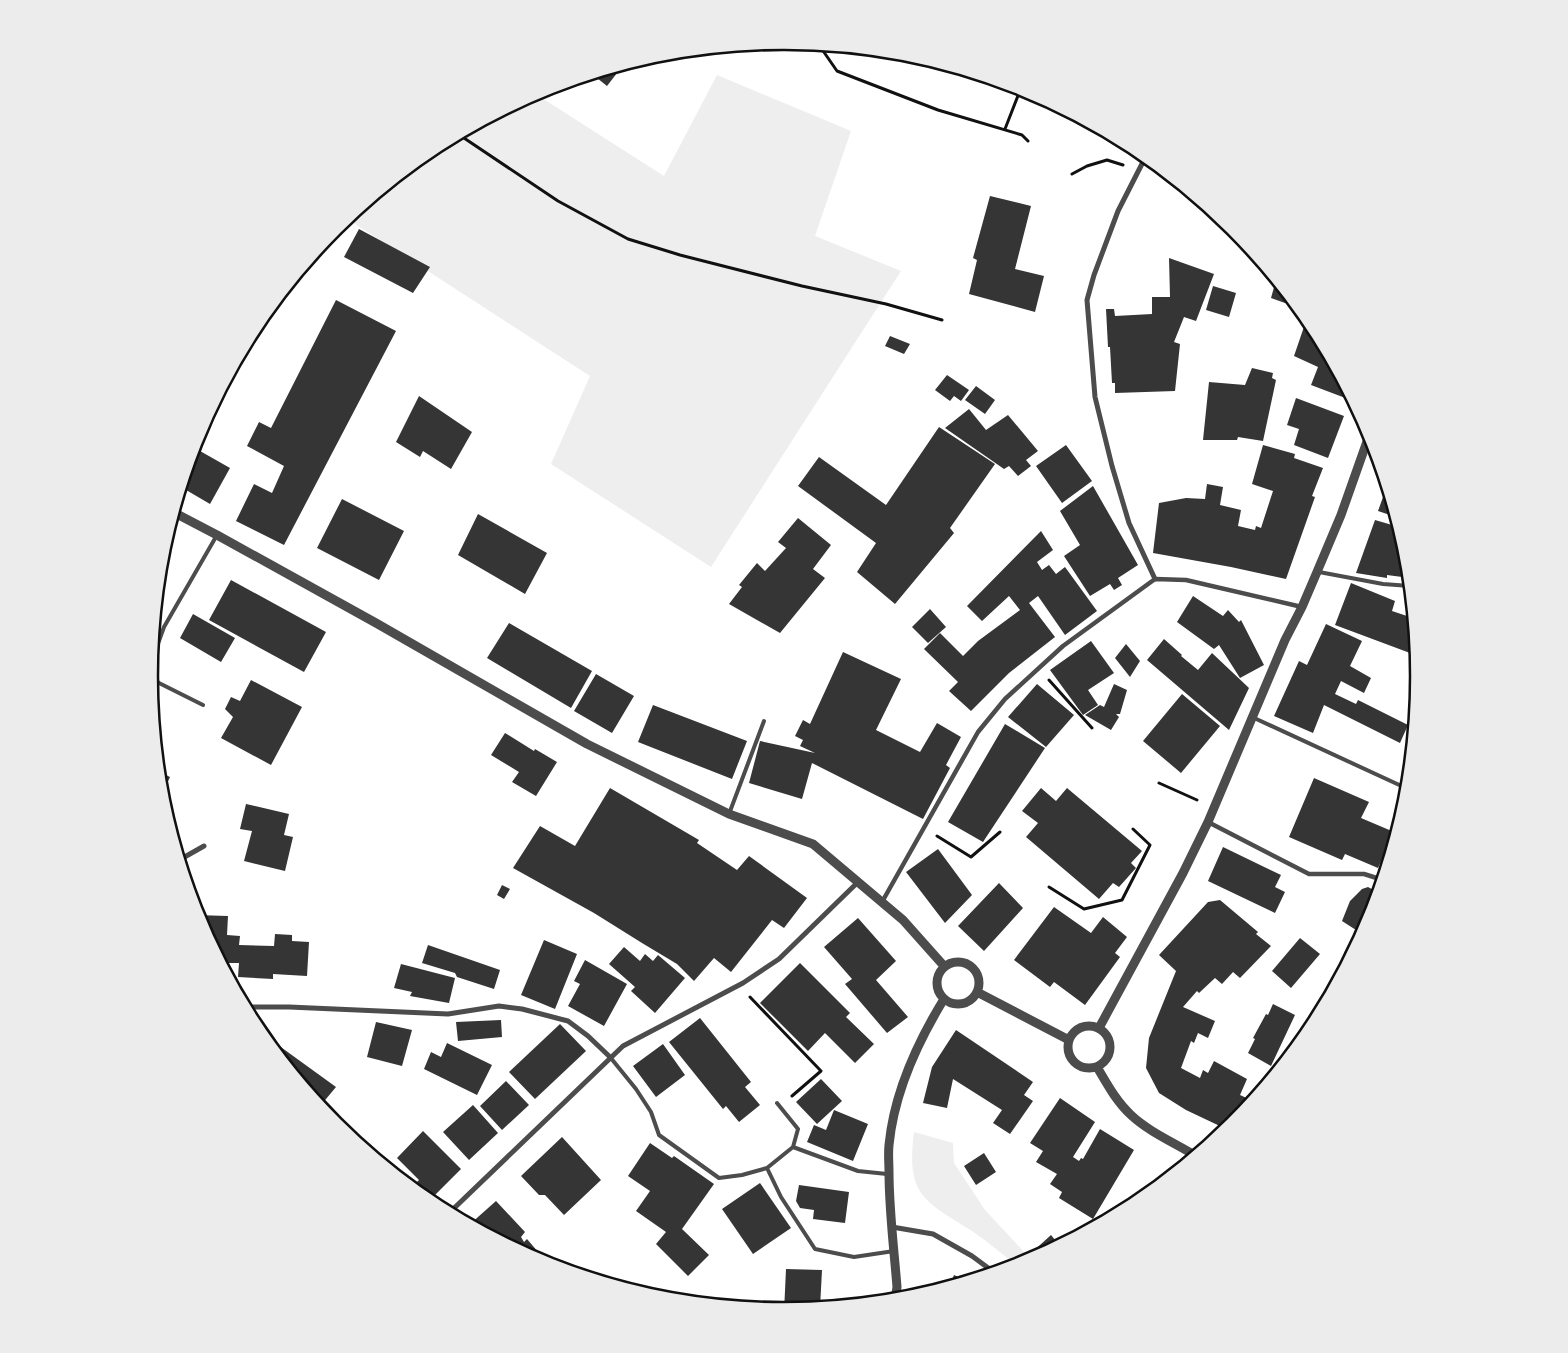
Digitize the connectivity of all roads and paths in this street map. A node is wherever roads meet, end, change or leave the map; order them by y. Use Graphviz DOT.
graph roads {
  1 [pos="823,51"];
  2 [pos="1018,96"];
  3 [pos="1005,129"];
  4 [pos="464,138"];
  5 [pos="1028,141"];
  6 [pos="1142,163"];
  7 [pos="1117,164"];
  8 [pos="1072,174"];
  9 [pos="942,320"];
  10 [pos="1367,448"];
  11 [pos="179,515"];
  12 [pos="217,535"];
  13 [pos="1317,572"];
  14 [pos="1156,579"];
  15 [pos="1403,586"];
  16 [pos="1302,606"];
  17 [pos="159,643"];
  18 [pos="158,682"];
  19 [pos="1053,686"];
  20 [pos="203,705"];
  21 [pos="1252,717"];
  22 [pos="764,721"];
  23 [pos="1092,728"];
  24 [pos="1159,783"];
  25 [pos="1400,785"];
  26 [pos="1179,792"];
  27 [pos="728,814"];
  28 [pos="1208,822"];
  29 [pos="924,828"];
  30 [pos="1133,829"];
  31 [pos="1000,832"];
  32 [pos="204,846"];
  33 [pos="185,857"];
  34 [pos="1377,878"];
  35 [pos="858,882"];
  36 [pos="1049,887"];
  37 [pos="882,902"];
  38 [pos="944,966"];
  39 [pos="743,983"];
  40 [pos="977,992"];
  41 [pos="944,999"];
  42 [pos="252,1007"];
  43 [pos="1099,1028"];
  44 [pos="1069,1040"];
  45 [pos="610,1057"];
  46 [pos="1097,1067"];
  47 [pos="778,1105"];
  48 [pos="793,1148"];
  49 [pos="1191,1153"];
  50 [pos="767,1168"];
  51 [pos="889,1174"];
  52 [pos="454,1208"];
  53 [pos="892,1227"];
  54 [pos="894,1251"];
  55 [pos="989,1268"];
  56 [pos="897,1293"];
  1 -- 3 [label="path"];
  2 -- 3 [label="path"];
  3 -- 5 [label="path"];
  4 -- 9 [label="path"];
  6 -- 14 [label="street"];
  7 -- 8 [label="path"];
  10 -- 13 [label="street"];
  11 -- 12 [label="street"];
  12 -- 17 [label="lane"];
  12 -- 27 [label="street"];
  13 -- 15 [label="lane"];
  13 -- 16 [label="street"];
  14 -- 16 [label="street"];
  14 -- 29 [label="street"];
  16 -- 21 [label="street"];
  18 -- 20 [label="lane"];
  19 -- 23 [label="path"];
  21 -- 25 [label="lane"];
  21 -- 28 [label="street"];
  22 -- 27 [label="lane"];
  24 -- 26 [label="path"];
  27 -- 35 [label="street"];
  28 -- 34 [label="street"];
  28 -- 43 [label="street"];
  29 -- 31 [label="path"];
  29 -- 37 [label="street"];
  30 -- 36 [label="path"];
  32 -- 33 [label="street"];
  35 -- 37 [label="street"];
  35 -- 39 [label="street"];
  37 -- 38 [label="street"];
  38 -- 40 [label="street"];
  38 -- 41 [label="street"];
  39 -- 45 [label="street"];
  39 -- 47 [label="path"];
  40 -- 41 [label="street"];
  40 -- 44 [label="street"];
  41 -- 51 [label="street"];
  42 -- 45 [label="street"];
  43 -- 44 [label="street"];
  43 -- 46 [label="street"];
  44 -- 46 [label="street"];
  45 -- 50 [label="lane"];
  45 -- 52 [label="street"];
  46 -- 49 [label="street"];
  47 -- 48 [label="lane"];
  48 -- 50 [label="lane"];
  48 -- 51 [label="lane"];
  50 -- 54 [label="lane"];
  51 -- 53 [label="street"];
  53 -- 54 [label="street"];
  53 -- 55 [label="street"];
  54 -- 56 [label="street"];
}
